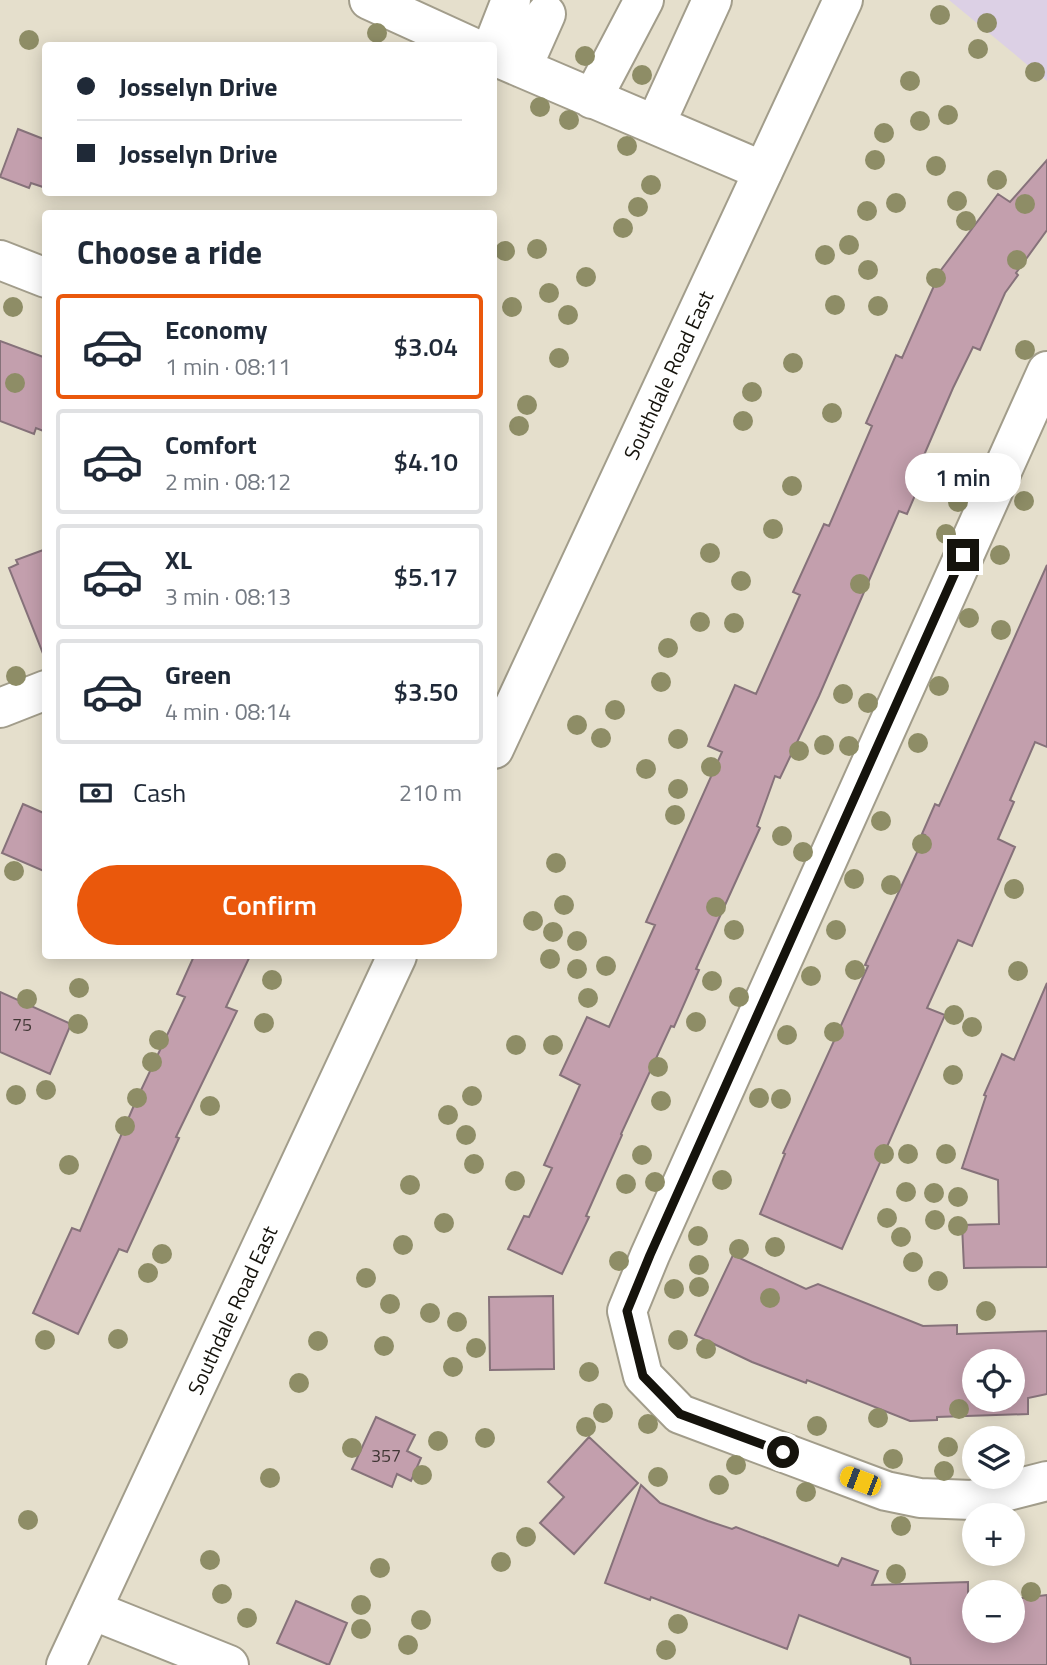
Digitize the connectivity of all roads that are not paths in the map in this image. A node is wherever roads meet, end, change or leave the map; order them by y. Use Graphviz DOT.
graph roads {
  1 [pos="369,0"];
  2 [pos="511,0"];
  3 [pos="644,0"];
  4 [pos="712,0"];
  5 [pos="843,0"];
  6 [pos="546,14"];
  7 [pos="461,42"];
  8 [pos="503,57"];
  9 [pos="592,99"];
  10 [pos="655,125"];
  11 [pos="763,171"];
  12 [pos="0,260"];
  13 [pos="42,276"];
  14 [pos="1047,371"];
  15 [pos="42,692"];
  16 [pos="0,708"];
  17 [pos="497,743"];
  18 [pos="396,959"];
  19 [pos="1047,1481"];
  20 [pos="92,1610"];
  21 [pos="66,1665"];
  22 [pos="229,1665"];
  1 -- 7 [label="street"];
  2 -- 8 [label="street"];
  3 -- 9 [label="street"];
  4 -- 10 [label="street"];
  5 -- 11 [label="street, Southdale Road East"];
  6 -- 8 [label="street"];
  8 -- 9 [label="street"];
  9 -- 10 [label="street"];
  10 -- 11 [label="street"];
  11 -- 17 [label="street, Southdale Road East"];
  12 -- 13 [label="street"];
  14 -- 19 [label="street"];
  15 -- 16 [label="street"];
  18 -- 20 [label="street, Southdale Road East"];
  20 -- 21 [label="street, Southdale Road East"];
  20 -- 22 [label="street"];
}
